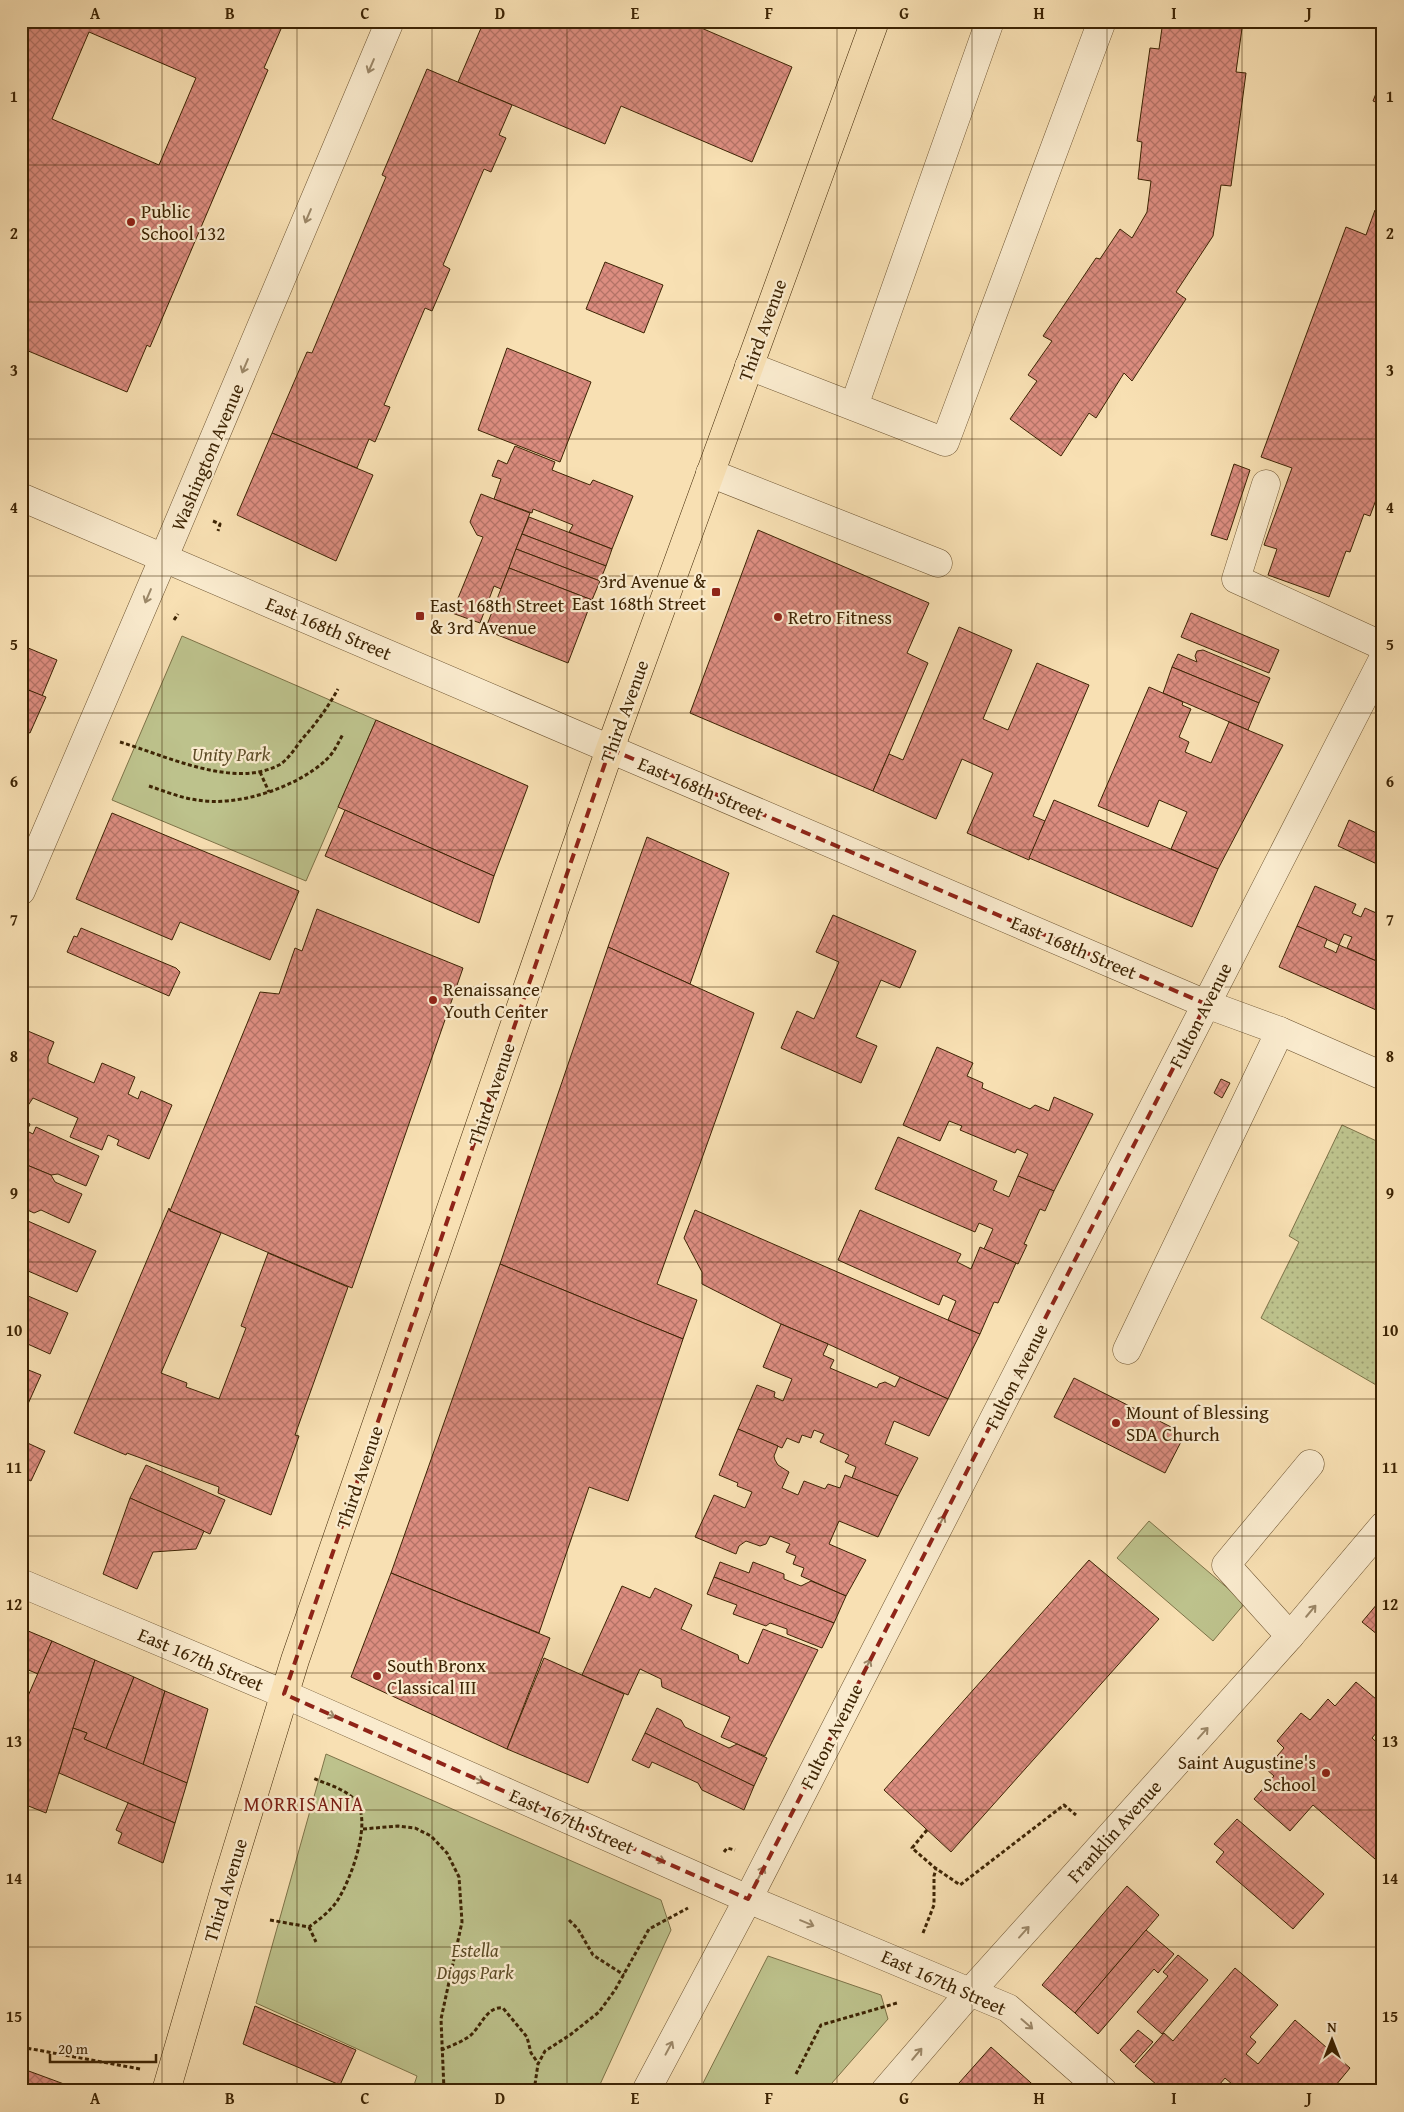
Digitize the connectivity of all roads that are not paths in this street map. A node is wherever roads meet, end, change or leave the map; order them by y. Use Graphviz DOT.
graph roads {
  1 [pos="390,21"];
  2 [pos="875,21"];
  3 [pos="990,21"];
  4 [pos="1102,21"];
  5 [pos="750,366"];
  6 [pos="854,406"];
  7 [pos="710,473"];
  8 [pos="1266,484"];
  9 [pos="24,506"];
  10 [pos="164,558"];
  11 [pos="938,563"];
  12 [pos="1383,646"];
  13 [pos="1383,658"];
  14 [pos="610,749"];
  15 [pos="21,891"];
  16 [pos="1206,1004"];
  17 [pos="1280,1031"];
  18 [pos="1383,1076"];
  19 [pos="1127,1350"];
  20 [pos="1310,1464"];
  21 [pos="1383,1526"];
  22 [pos="21,1583"];
  23 [pos="1290,1636"];
  24 [pos="284,1694"];
  25 [pos="748,1899"];
  26 [pos="970,1991"];
  27 [pos="168,2082"];
  28 [pos="646,2091"];
  29 [pos="885,2091"];
  30 [pos="1103,2091"];
  1 -- 10 [label="street, Washington Avenue, one-way"];
  2 -- 5 [label="main road, Third Avenue"];
  3 -- 6 [label="street"];
  4 -- 6 [label="street"];
  5 -- 6 [label="street"];
  5 -- 7 [label="main road, Third Avenue"];
  7 -- 11 [label="street"];
  7 -- 14 [label="main road, Third Avenue"];
  8 -- 12 [label="street"];
  9 -- 10 [label="street, East 168th Street"];
  10 -- 14 [label="street, East 168th Street"];
  10 -- 15 [label="street, Washington Avenue, one-way"];
  13 -- 16 [label="street, Fulton Avenue"];
  14 -- 16 [label="street, East 168th Street"];
  14 -- 24 [label="main road, Third Avenue"];
  16 -- 17 [label="street, East 168th Street"];
  25 -- 16 [label="street, Fulton Avenue, one-way"];
  17 -- 18 [label="street, East 168th Street"];
  17 -- 19 [label="street"];
  20 -- 23 [label="street"];
  23 -- 21 [label="street, Franklin Avenue, one-way"];
  22 -- 24 [label="street, East 167th Street"];
  26 -- 23 [label="street, Franklin Avenue, one-way"];
  24 -- 25 [label="street, East 167th Street, one-way"];
  24 -- 27 [label="main road, Third Avenue"];
  25 -- 26 [label="street, East 167th Street, one-way"];
  28 -- 25 [label="street, Fulton Avenue, one-way"];
  29 -- 26 [label="street, Franklin Avenue, one-way"];
  26 -- 30 [label="street, East 167th Street, one-way"];
}
